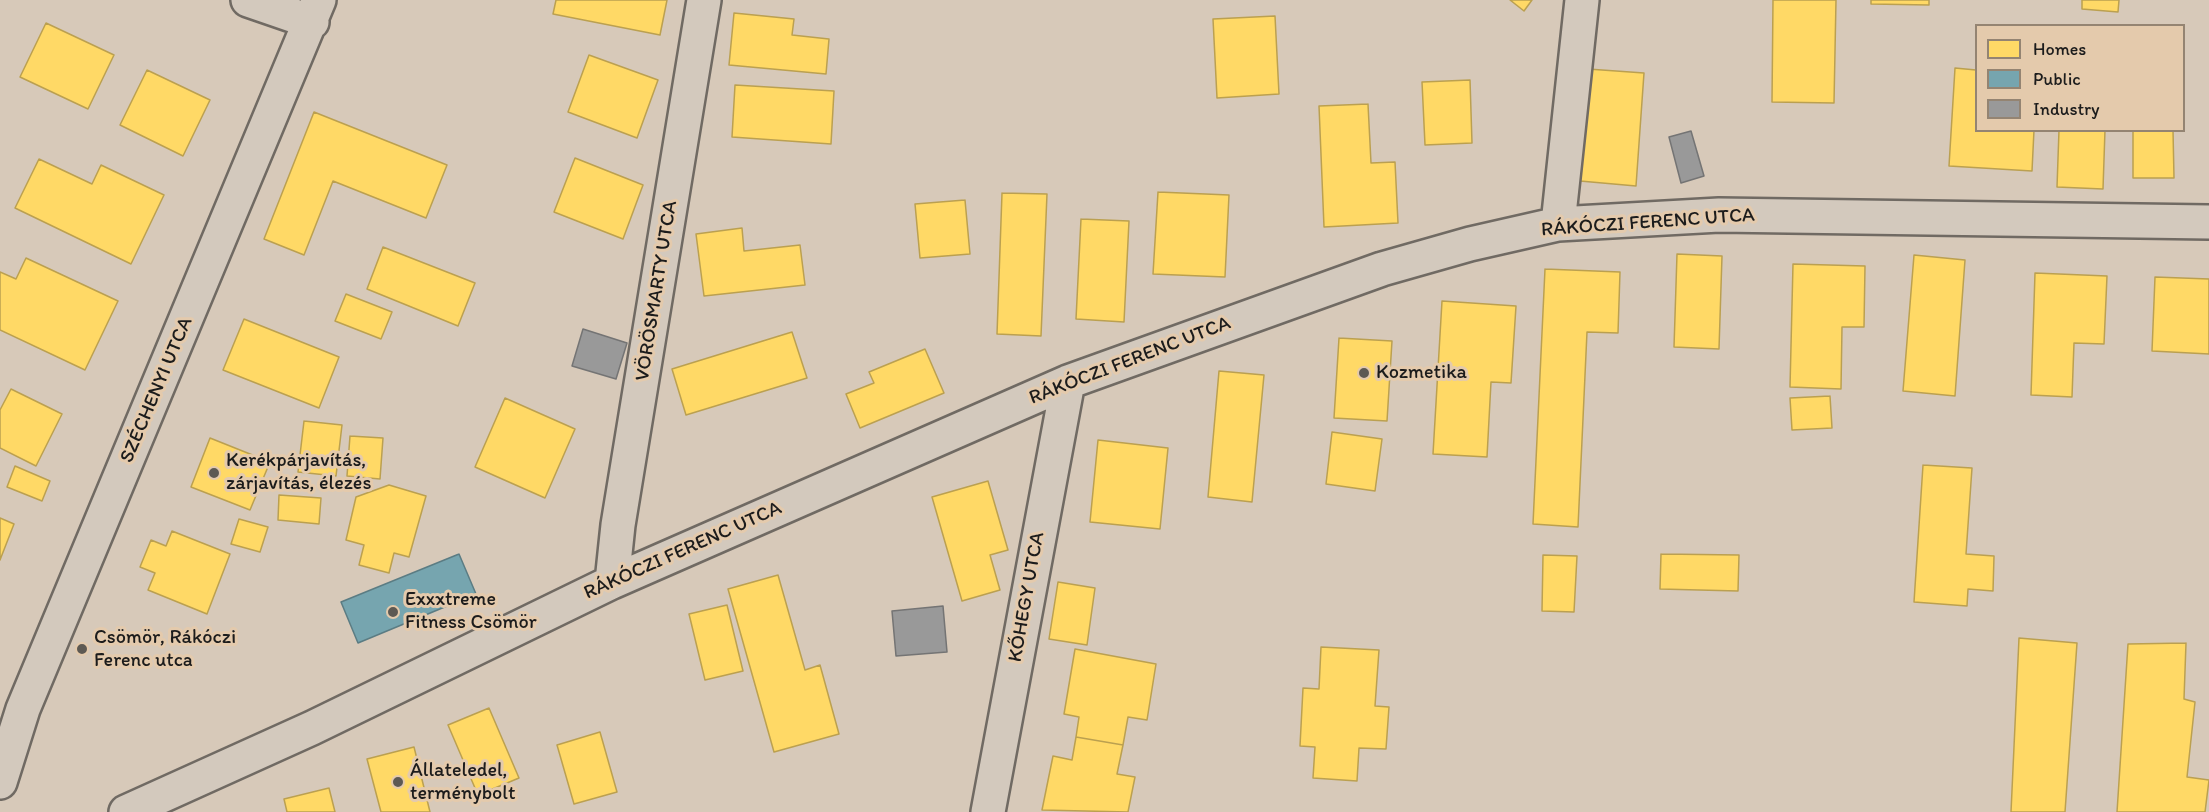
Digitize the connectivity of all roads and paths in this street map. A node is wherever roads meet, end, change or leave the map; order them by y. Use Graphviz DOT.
graph roads {
  1 [pos="248,0"];
  2 [pos="704,0"];
  3 [pos="1582,0"];
  4 [pos="315,11"];
  5 [pos="2209,222"];
  6 [pos="1558,224"];
  7 [pos="1068,382"];
  8 [pos="612,582"];
  9 [pos="0,782"];
  10 [pos="126,812"];
  11 [pos="988,812"];
  1 -- 4 [label="street"];
  2 -- 8 [label="street, VÖRÖSMARTY UTCA"];
  3 -- 6 [label="street"];
  4 -- 9 [label="street, SZÉCHENYI UTCA"];
  5 -- 6 [label="street, RÁKÓCZI FERENC UTCA"];
  6 -- 7 [label="street, RÁKÓCZI FERENC UTCA"];
  7 -- 8 [label="street, RÁKÓCZI FERENC UTCA"];
  7 -- 11 [label="street, KŐHEGY UTCA"];
  8 -- 10 [label="street, RÁKÓCZI FERENC UTCA"];
}
